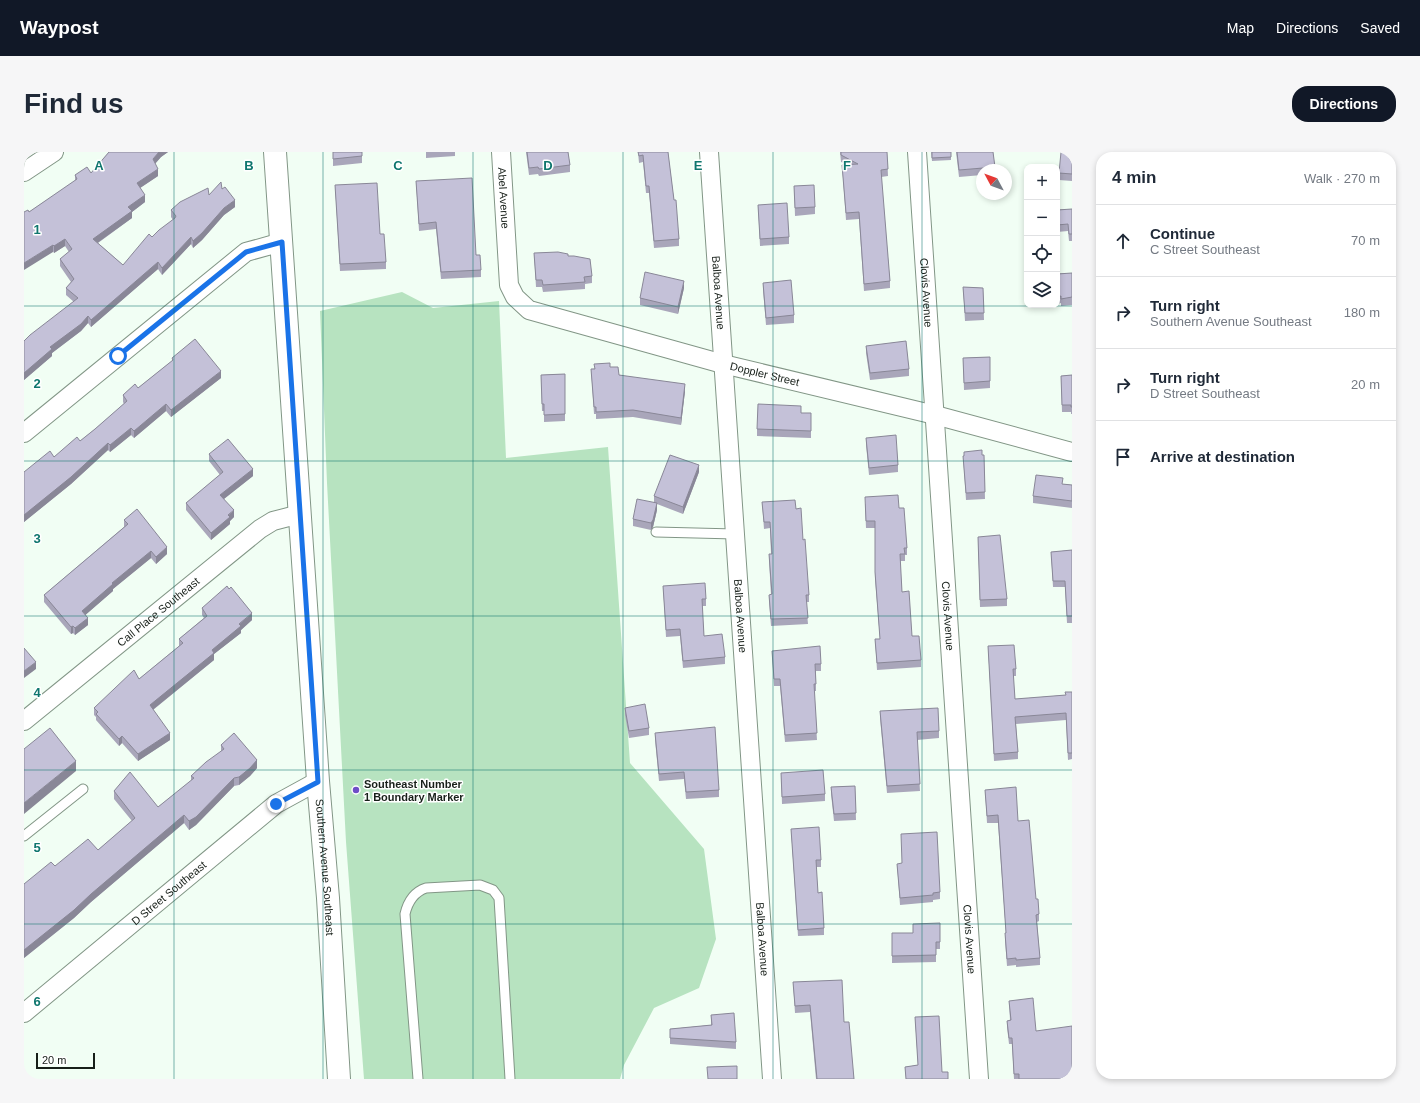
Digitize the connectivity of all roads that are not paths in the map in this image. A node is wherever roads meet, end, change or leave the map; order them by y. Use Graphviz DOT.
graph roads {
  1 [pos="54,152"];
  2 [pos="275,152"];
  3 [pos="501,152"];
  4 [pos="708,152"];
  5 [pos="917,152"];
  6 [pos="24,172"];
  7 [pos="282,242"];
  8 [pos="506,244"];
  9 [pos="723,364"];
  10 [pos="935,415"];
  11 [pos="24,433"];
  12 [pos="1072,452"];
  13 [pos="300,514"];
  14 [pos="656,532"];
  15 [pos="735,534"];
  16 [pos="24,721"];
  17 [pos="318,782"];
  18 [pos="83,789"];
  19 [pos="24,836"];
  20 [pos="24,1013"];
  21 [pos="339,1079"];
  22 [pos="418,1079"];
  23 [pos="510,1079"];
  24 [pos="772,1079"];
  25 [pos="979,1079"];
  1 -- 6 [label="street"];
  2 -- 7 [label="main road, Southern Avenue Southeast"];
  3 -- 8 [label="street, Abel Avenue"];
  4 -- 9 [label="street, Balboa Avenue"];
  5 -- 10 [label="street, Clovis Avenue"];
  7 -- 11 [label="street"];
  7 -- 13 [label="main road, Southern Avenue Southeast"];
  8 -- 9 [label="street, Doppler Street"];
  9 -- 10 [label="street, Doppler Street"];
  9 -- 15 [label="street, Balboa Avenue"];
  10 -- 12 [label="street, Doppler Street"];
  10 -- 25 [label="street, Clovis Avenue"];
  13 -- 16 [label="street, Call Place Southeast"];
  13 -- 17 [label="main road, Southern Avenue Southeast"];
  14 -- 15 [label="lane"];
  15 -- 24 [label="street, Balboa Avenue"];
  17 -- 20 [label="street, D Street Southeast"];
  17 -- 21 [label="main road, Southern Avenue Southeast"];
  18 -- 19 [label="lane"];
  22 -- 23 [label="lane"];
}
